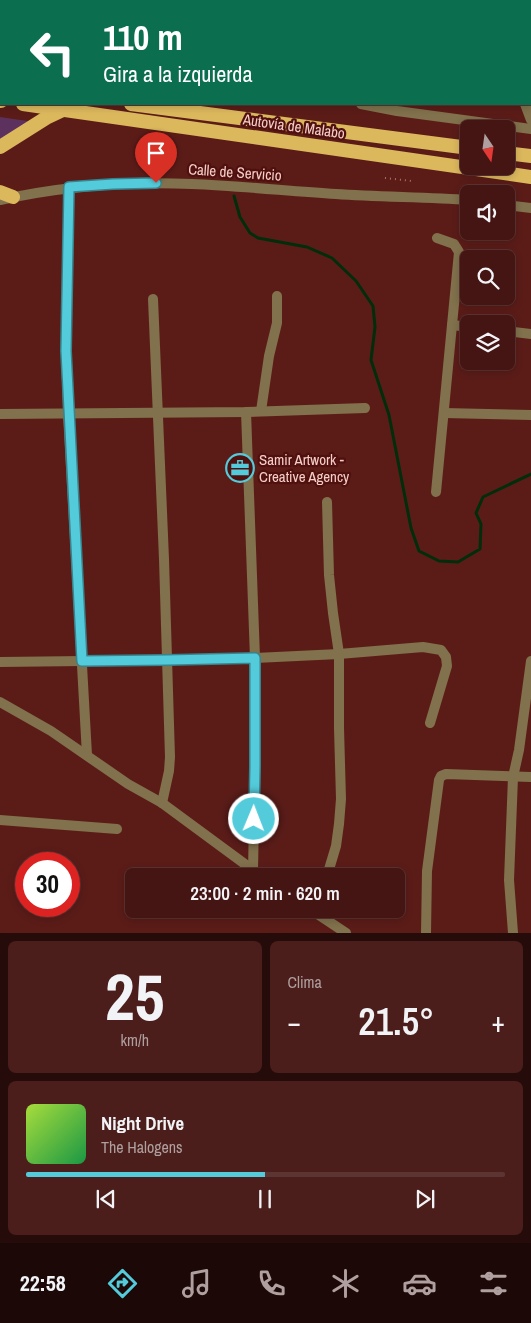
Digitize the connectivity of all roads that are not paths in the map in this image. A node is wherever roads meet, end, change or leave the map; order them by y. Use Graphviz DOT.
graph roads {
  1 [pos="31,105"];
  2 [pos="139,105"];
  3 [pos="366,105"];
  4 [pos="65,109"];
  5 [pos="528,112"];
  6 [pos="527,128"];
  7 [pos="0,147"];
  8 [pos="460,147"];
  9 [pos="515,153"];
  10 [pos="531,156"];
  11 [pos="531,177"];
  12 [pos="69,187"];
  13 [pos="4,196"];
  14 [pos="460,200"];
  15 [pos="515,206"];
  16 [pos="531,208"];
  17 [pos="437,238"];
  18 [pos="277,296"];
  19 [pos="153,299"];
  20 [pos="452,325"];
  21 [pos="460,326"];
  22 [pos="515,332"];
  23 [pos="531,334"];
  24 [pos="365,408"];
  25 [pos="260,411"];
  26 [pos="158,412"];
  27 [pos="246,412"];
  28 [pos="444,413"];
  29 [pos="0,414"];
  30 [pos="68,414"];
  31 [pos="531,415"];
  32 [pos="436,492"];
  33 [pos="327,502"];
  34 [pos="339,654"];
  35 [pos="255,658"];
  36 [pos="167,660"];
  37 [pos="82,661"];
  38 [pos="531,661"];
  39 [pos="0,662"];
  40 [pos="0,702"];
  41 [pos="430,723"];
  42 [pos="87,755"];
  43 [pos="513,777"];
  44 [pos="531,777"];
  45 [pos="162,803"];
  46 [pos="0,820"];
  47 [pos="117,829"];
  48 [pos="249,868"];
  49 [pos="257,868"];
  50 [pos="329,868"];
  51 [pos="324,918"];
  52 [pos="346,933"];
  53 [pos="426,933"];
  54 [pos="513,933"];
  1 -- 4 [label="highway, Autovía de Malabo"];
  2 -- 8 [label="highway, Autovía de Malabo"];
  3 -- 6 [label="street"];
  4 -- 7 [label="highway"];
  4 -- 11 [label="highway, Autovía de Malabo"];
  5 -- 6 [label="street"];
  9 -- 10 [label="highway"];
  12 -- 13 [label="street, Calle de Servicio"];
  12 -- 14 [label="street, Calle de Servicio"];
  12 -- 30 [label="street"];
  15 -- 16 [label="street"];
  17 -- 20 [label="street"];
  18 -- 25 [label="street"];
  19 -- 26 [label="street"];
  20 -- 21 [label="street"];
  20 -- 28 [label="street"];
  22 -- 23 [label="street"];
  24 -- 25 [label="street"];
  25 -- 27 [label="street"];
  26 -- 27 [label="street"];
  26 -- 30 [label="street"];
  26 -- 36 [label="street"];
  27 -- 35 [label="street"];
  28 -- 31 [label="street"];
  28 -- 32 [label="street"];
  29 -- 30 [label="street"];
  30 -- 37 [label="street"];
  33 -- 34 [label="street"];
  34 -- 35 [label="street"];
  34 -- 41 [label="street"];
  34 -- 50 [label="street"];
  35 -- 36 [label="street"];
  35 -- 49 [label="street"];
  36 -- 37 [label="street"];
  36 -- 45 [label="street"];
  37 -- 39 [label="street"];
  37 -- 42 [label="street"];
  38 -- 43 [label="street"];
  40 -- 42 [label="street"];
  42 -- 45 [label="street"];
  43 -- 44 [label="street"];
  43 -- 53 [label="street"];
  43 -- 54 [label="street"];
  45 -- 48 [label="street"];
  46 -- 47 [label="street"];
  51 -- 52 [label="street"];
}
